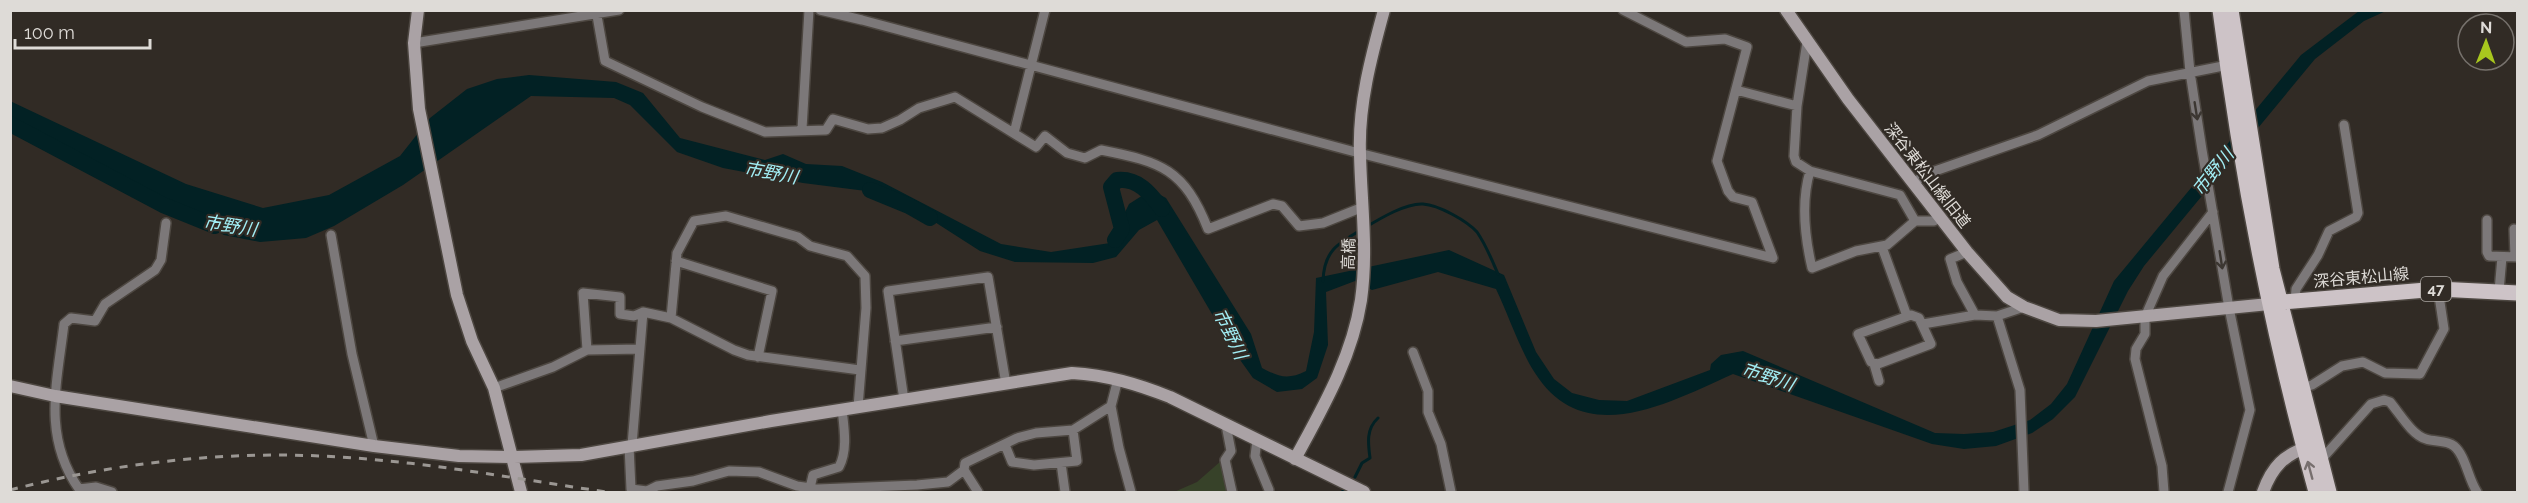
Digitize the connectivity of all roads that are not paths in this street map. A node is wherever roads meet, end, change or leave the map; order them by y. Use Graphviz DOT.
graph roads {
  1 [pos="418,10"];
  2 [pos="619,10"];
  3 [pos="809,10"];
  4 [pos="820,10"];
  5 [pos="1045,10"];
  6 [pos="1384,10"];
  7 [pos="1623,10"];
  8 [pos="1786,10"];
  9 [pos="2184,10"];
  10 [pos="2220,10"];
  11 [pos="2231,10"];
  12 [pos="597,12"];
  13 [pos="1807,42"];
  14 [pos="414,43"];
  15 [pos="1030,64"];
  16 [pos="2228,65"];
  17 [pos="2190,72"];
  18 [pos="1736,90"];
  19 [pos="2239,99"];
  20 [pos="1797,106"];
  21 [pos="2344,124"];
  22 [pos="802,129"];
  23 [pos="1014,133"];
  24 [pos="1359,153"];
  25 [pos="1810,171"];
  26 [pos="1915,184"];
  27 [pos="1900,195"];
  28 [pos="1363,207"];
  29 [pos="2213,212"];
  30 [pos="1940,218"];
  31 [pos="2487,220"];
  32 [pos="1916,221"];
  33 [pos="166,223"];
  34 [pos="2514,229"];
  35 [pos="331,235"];
  36 [pos="1882,247"];
  37 [pos="1967,252"];
  38 [pos="2502,257"];
  39 [pos="2516,257"];
  40 [pos="676,261"];
  41 [pos="2438,289"];
  42 [pos="2499,291"];
  43 [pos="2517,293"];
  44 [pos="2295,301"];
  45 [pos="2274,303"];
  46 [pos="2024,308"];
  47 [pos="2229,308"];
  48 [pos="643,312"];
  49 [pos="1975,315"];
  50 [pos="1907,316"];
  51 [pos="1997,316"];
  52 [pos="2140,317"];
  53 [pos="671,318"];
  54 [pos="1923,324"];
  55 [pos="997,327"];
  56 [pos="895,342"];
  57 [pos="640,349"];
  58 [pos="587,350"];
  59 [pos="1413,352"];
  60 [pos="758,357"];
  61 [pos="1874,364"];
  62 [pos="860,370"];
  63 [pos="1118,379"];
  64 [pos="1879,381"];
  65 [pos="1006,384"];
  66 [pos="10,386"];
  67 [pos="494,388"];
  68 [pos="2301,388"];
  69 [pos="56,396"];
  70 [pos="904,400"];
  71 [pos="1111,406"];
  72 [pos="858,407"];
  73 [pos="842,409"];
  74 [pos="1226,426"];
  75 [pos="1073,429"];
  76 [pos="1257,441"];
  77 [pos="630,445"];
  78 [pos="1005,445"];
  79 [pos="374,446"];
  80 [pos="2310,447"];
  81 [pos="514,457"];
  82 [pos="1295,459"];
  83 [pos="2320,460"];
  84 [pos="1061,463"];
  85 [pos="964,470"];
  86 [pos="810,488"];
  87 [pos="1269,490"];
  88 [pos="112,492"];
  89 [pos="521,492"];
  90 [pos="978,492"];
  91 [pos="1065,492"];
  92 [pos="1131,492"];
  93 [pos="1232,492"];
  94 [pos="1364,492"];
  95 [pos="1451,492"];
  96 [pos="2024,492"];
  97 [pos="2164,492"];
  98 [pos="2228,492"];
  99 [pos="2263,492"];
  100 [pos="2316,492"];
  101 [pos="2329,492"];
  102 [pos="2477,492"];
  1 -- 14 [label="street"];
  2 -- 12 [label="street"];
  3 -- 22 [label="street"];
  4 -- 15 [label="street"];
  5 -- 15 [label="street"];
  6 -- 24 [label="street, 高橋"];
  7 -- 18 [label="street"];
  8 -- 13 [label="street, 深谷東松山線旧道"];
  9 -- 17 [label="street"];
  10 -- 16 [label="main road"];
  11 -- 19 [label="main road"];
  12 -- 14 [label="street"];
  12 -- 22 [label="street"];
  13 -- 20 [label="street"];
  13 -- 26 [label="street, 深谷東松山線旧道"];
  14 -- 67 [label="street"];
  15 -- 23 [label="street"];
  15 -- 24 [label="street"];
  16 -- 17 [label="street"];
  16 -- 19 [label="main road"];
  17 -- 26 [label="street"];
  17 -- 29 [label="street, one-way"];
  18 -- 20 [label="street"];
  18 -- 24 [label="street"];
  19 -- 45 [label="main road"];
  20 -- 25 [label="street"];
  21 -- 44 [label="street"];
  22 -- 23 [label="street"];
  23 -- 28 [label="street"];
  24 -- 28 [label="street, 高橋"];
  25 -- 27 [label="street"];
  25 -- 36 [label="street"];
  26 -- 27 [label="street"];
  26 -- 30 [label="street, 深谷東松山線旧道"];
  27 -- 32 [label="street"];
  28 -- 82 [label="street, 高橋"];
  29 -- 47 [label="street, one-way"];
  29 -- 52 [label="street"];
  30 -- 32 [label="street"];
  30 -- 37 [label="street, 深谷東松山線旧道"];
  31 -- 38 [label="street"];
  32 -- 36 [label="street"];
  33 -- 69 [label="street"];
  34 -- 39 [label="street"];
  35 -- 79 [label="street"];
  36 -- 50 [label="street"];
  37 -- 46 [label="street, 深谷東松山線旧道"];
  37 -- 49 [label="street"];
  38 -- 39 [label="street"];
  38 -- 42 [label="street"];
  40 -- 53 [label="street"];
  40 -- 60 [label="street"];
  40 -- 62 [label="street"];
  41 -- 42 [label="main road, 深谷東松山線 / 47"];
  41 -- 44 [label="main road, 深谷東松山線 / 47"];
  41 -- 68 [label="street"];
  42 -- 43 [label="main road, 深谷東松山線 / 47"];
  44 -- 45 [label="main road, 深谷東松山線 / 47"];
  45 -- 47 [label="street"];
  45 -- 68 [label="main road"];
  45 -- 80 [label="main road"];
  46 -- 51 [label="street"];
  46 -- 52 [label="street, 深谷東松山線旧道"];
  47 -- 52 [label="street"];
  47 -- 98 [label="street"];
  48 -- 53 [label="street"];
  48 -- 57 [label="street"];
  48 -- 58 [label="street"];
  49 -- 51 [label="street"];
  49 -- 54 [label="street"];
  50 -- 54 [label="street"];
  50 -- 61 [label="street"];
  51 -- 96 [label="street"];
  52 -- 97 [label="street"];
  53 -- 60 [label="street"];
  54 -- 61 [label="street"];
  55 -- 56 [label="street"];
  55 -- 56 [label="street"];
  55 -- 65 [label="street"];
  56 -- 70 [label="street"];
  57 -- 58 [label="street"];
  57 -- 77 [label="street"];
  58 -- 67 [label="street"];
  59 -- 95 [label="street"];
  60 -- 62 [label="street"];
  61 -- 64 [label="street"];
  62 -- 72 [label="street"];
  63 -- 65 [label="street"];
  63 -- 71 [label="street"];
  63 -- 74 [label="street"];
  65 -- 70 [label="street"];
  66 -- 69 [label="street"];
  67 -- 81 [label="street"];
  68 -- 80 [label="main road"];
  69 -- 79 [label="street"];
  69 -- 88 [label="street"];
  70 -- 72 [label="street"];
  71 -- 75 [label="street"];
  71 -- 92 [label="street"];
  72 -- 73 [label="street"];
  73 -- 77 [label="street"];
  73 -- 86 [label="street"];
  74 -- 76 [label="street"];
  74 -- 93 [label="street"];
  75 -- 78 [label="street"];
  75 -- 84 [label="street"];
  76 -- 82 [label="street"];
  76 -- 87 [label="street"];
  77 -- 81 [label="street"];
  77 -- 86 [label="street"];
  78 -- 84 [label="street"];
  78 -- 85 [label="street"];
  79 -- 81 [label="street"];
  80 -- 83 [label="main road"];
  80 -- 99 [label="street"];
  100 -- 80 [label="main road, one-way"];
  81 -- 89 [label="street"];
  82 -- 94 [label="street"];
  83 -- 101 [label="main road"];
  83 -- 102 [label="street"];
  84 -- 91 [label="street"];
  85 -- 86 [label="street"];
  85 -- 90 [label="street"];
}
